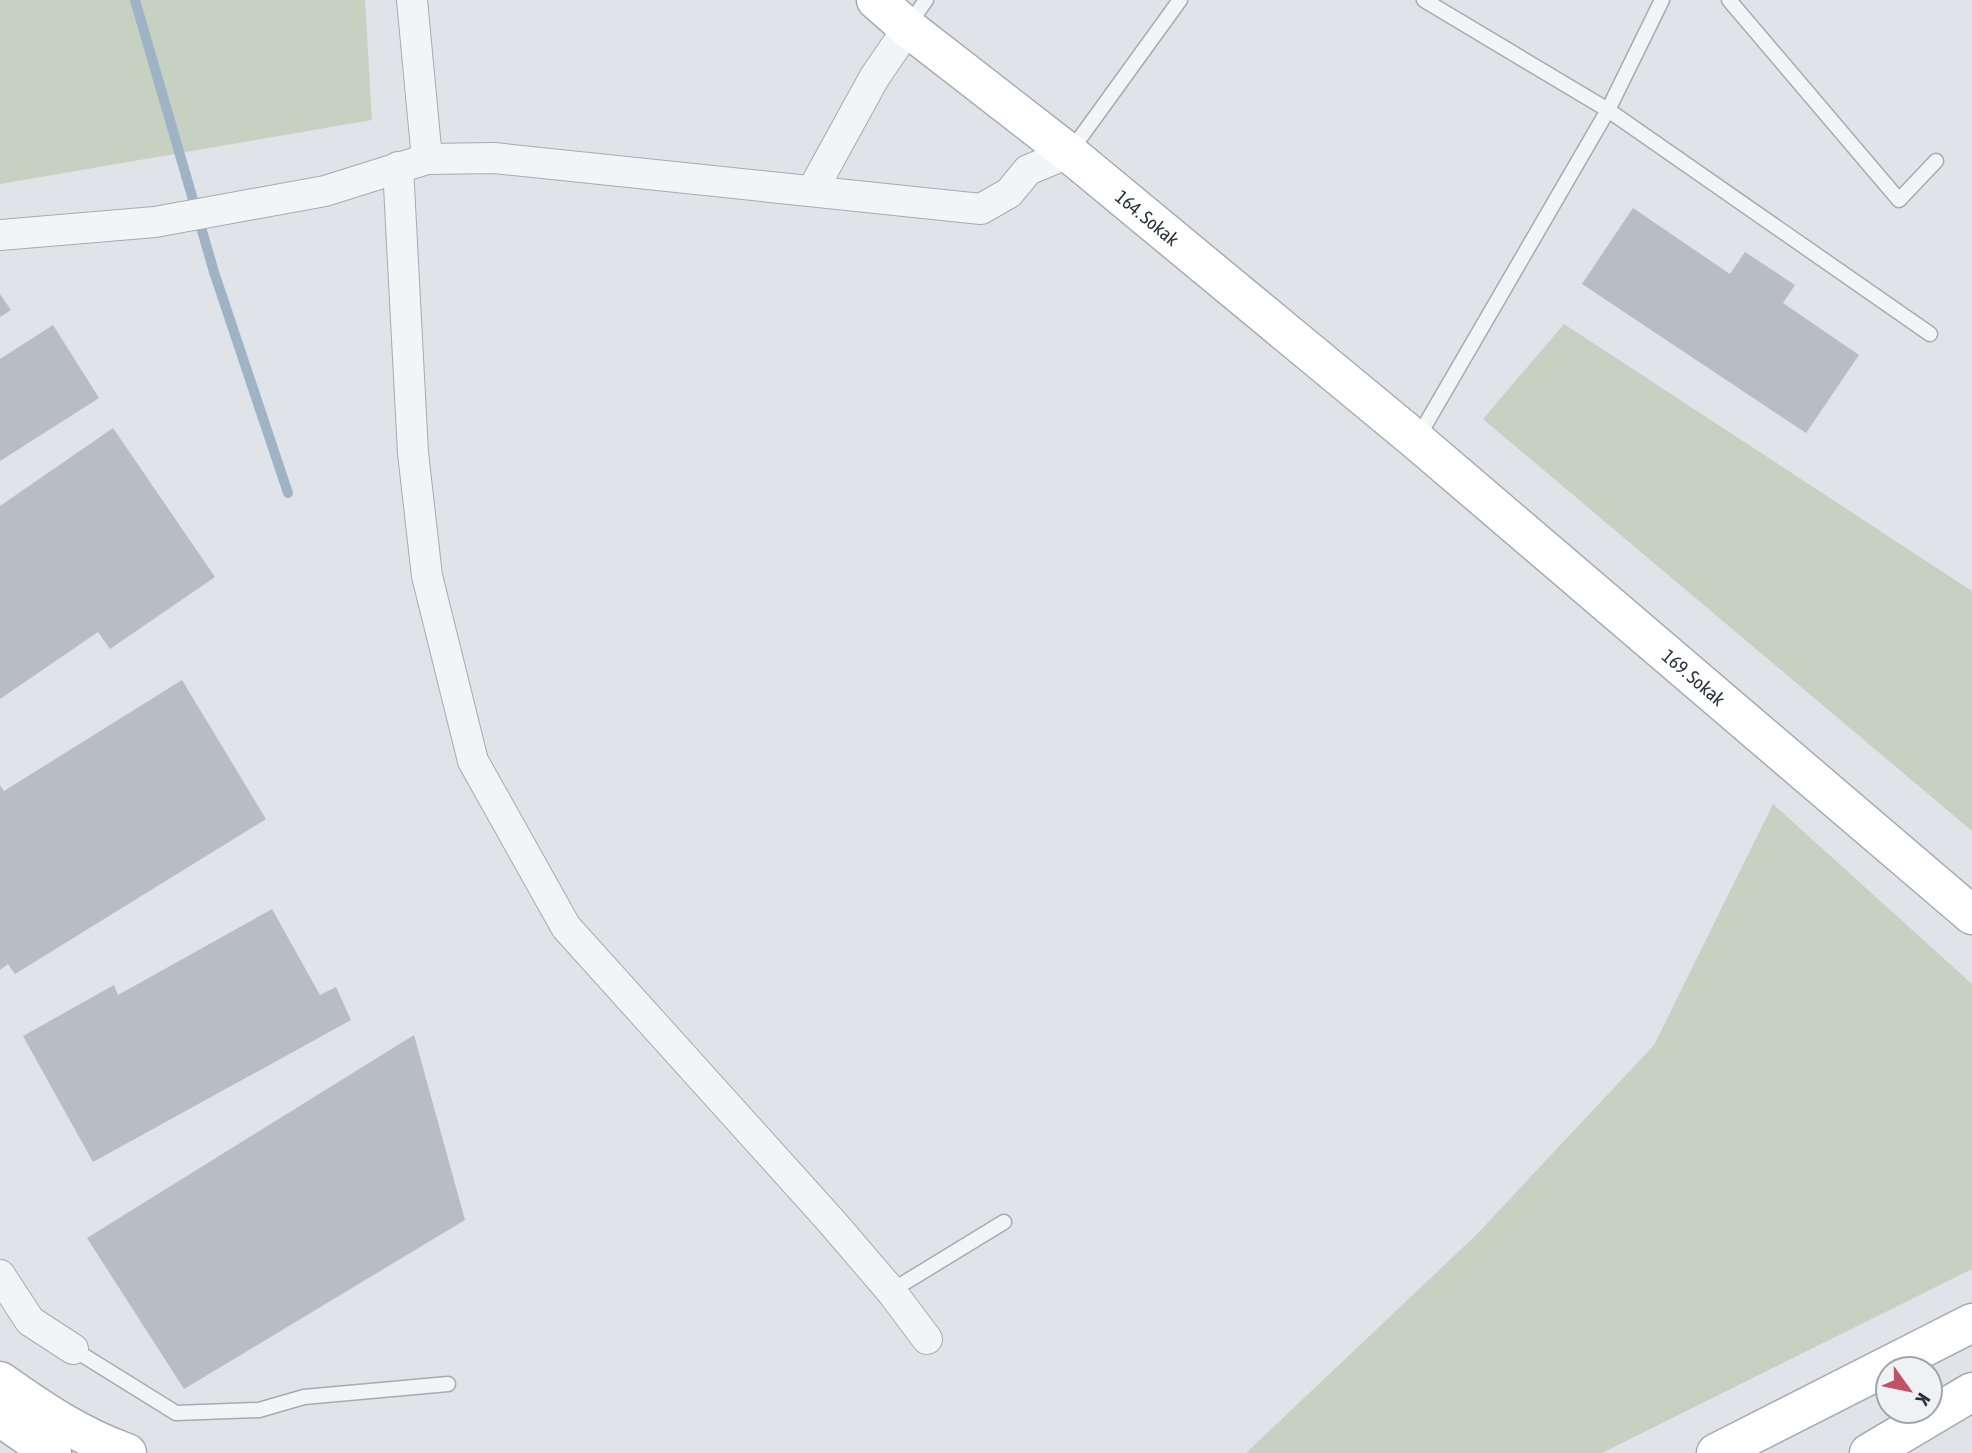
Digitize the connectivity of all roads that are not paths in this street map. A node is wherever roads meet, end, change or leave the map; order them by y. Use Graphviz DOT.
graph roads {
  1 [pos="412,0"];
  2 [pos="876,0"];
  3 [pos="1180,0"];
  4 [pos="1423,0"];
  5 [pos="1662,0"];
  6 [pos="1729,0"];
  7 [pos="917,14"];
  8 [pos="1608,110"];
  9 [pos="1069,153"];
  10 [pos="427,159"];
  11 [pos="1936,161"];
  12 [pos="398,167"];
  13 [pos="812,191"];
  14 [pos="0,235"];
  15 [pos="1930,334"];
  16 [pos="1416,440"];
  17 [pos="1972,915"];
  18 [pos="1004,1222"];
  19 [pos="0,1275"];
  20 [pos="891,1290"];
  21 [pos="1972,1323"];
  22 [pos="927,1339"];
  23 [pos="73,1349"];
  24 [pos="0,1381"];
  25 [pos="448,1384"];
  26 [pos="1972,1392"];
  27 [pos="0,1417"];
  28 [pos="52,1453"];
  29 [pos="127,1453"];
  30 [pos="1716,1453"];
  31 [pos="1869,1453"];
  1 -- 10 [label="street"];
  2 -- 7 [label="street, 164. Sokak"];
  3 -- 9 [label="lane"];
  4 -- 8 [label="lane"];
  5 -- 8 [label="lane"];
  6 -- 11 [label="lane"];
  7 -- 9 [label="street, 164. Sokak"];
  7 -- 13 [label="street"];
  8 -- 15 [label="lane"];
  8 -- 16 [label="lane"];
  9 -- 13 [label="street"];
  9 -- 16 [label="street, 164. Sokak"];
  10 -- 12 [label="street"];
  10 -- 13 [label="street"];
  12 -- 14 [label="street"];
  12 -- 20 [label="street"];
  16 -- 17 [label="street, 169. Sokak"];
  18 -- 20 [label="lane"];
  19 -- 23 [label="street"];
  20 -- 22 [label="street"];
  21 -- 30 [label="street"];
  23 -- 25 [label="lane"];
  24 -- 29 [label="street"];
  26 -- 31 [label="street"];
  27 -- 28 [label="street"];
}
